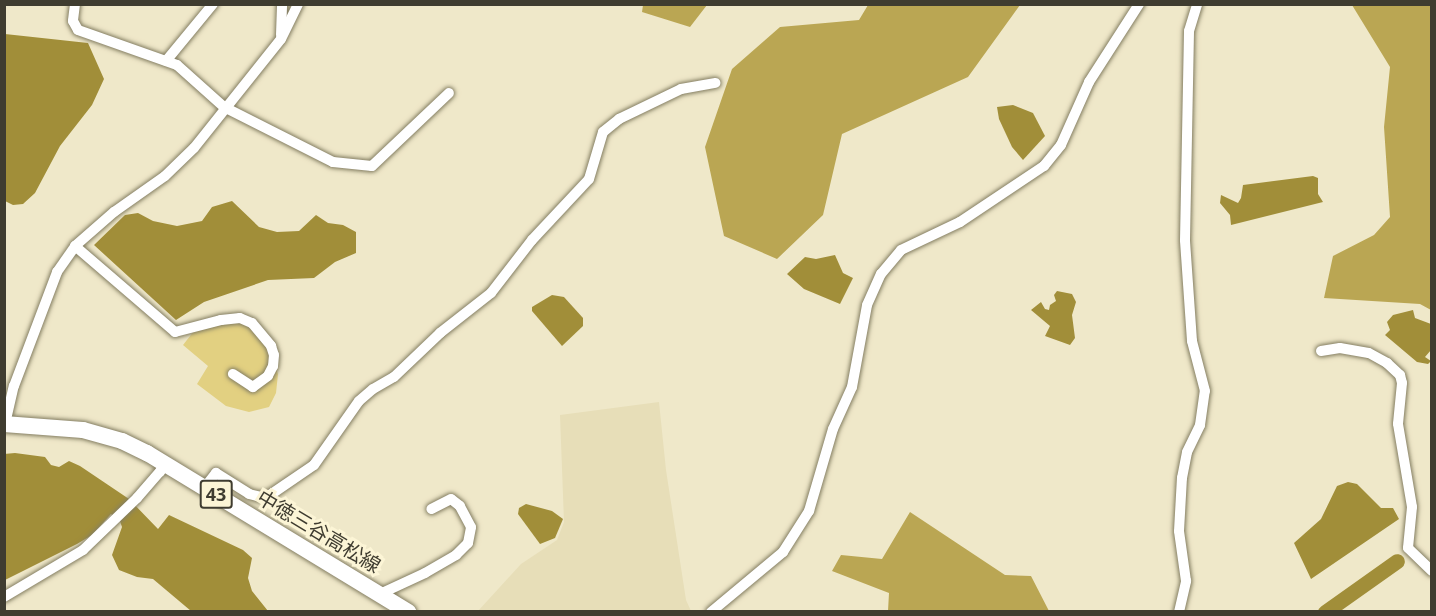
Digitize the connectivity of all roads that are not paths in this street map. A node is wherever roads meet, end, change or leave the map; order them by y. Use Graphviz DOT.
graph roads {
  1 [pos="75,4"];
  2 [pos="213,4"];
  3 [pos="282,4"];
  4 [pos="298,4"];
  5 [pos="1139,4"];
  6 [pos="1197,4"];
  7 [pos="281,39"];
  8 [pos="166,61"];
  9 [pos="715,83"];
  10 [pos="449,93"];
  11 [pos="224,107"];
  12 [pos="75,246"];
  13 [pos="1322,351"];
  14 [pos="233,374"];
  15 [pos="5,424"];
  16 [pos="165,462"];
  17 [pos="205,487"];
  18 [pos="431,509"];
  19 [pos="1431,571"];
  20 [pos="382,593"];
  21 [pos="4,597"];
  22 [pos="409,612"];
  23 [pos="711,612"];
  24 [pos="1179,612"];
  1 -- 8 [label="street"];
  2 -- 8 [label="street"];
  3 -- 7 [label="street"];
  4 -- 7 [label="street"];
  5 -- 23 [label="street"];
  6 -- 24 [label="street"];
  7 -- 11 [label="street"];
  8 -- 11 [label="street"];
  9 -- 17 [label="street"];
  10 -- 11 [label="street"];
  11 -- 12 [label="street"];
  12 -- 14 [label="street"];
  12 -- 15 [label="street"];
  13 -- 19 [label="street"];
  15 -- 16 [label="main road, 中徳三谷高松線 / 43"];
  16 -- 17 [label="main road, 中徳三谷高松線 / 43"];
  16 -- 21 [label="street"];
  17 -- 20 [label="main road, 中徳三谷高松線 / 43"];
  18 -- 20 [label="street"];
  20 -- 22 [label="main road, 中徳三谷高松線 / 43"];
}
